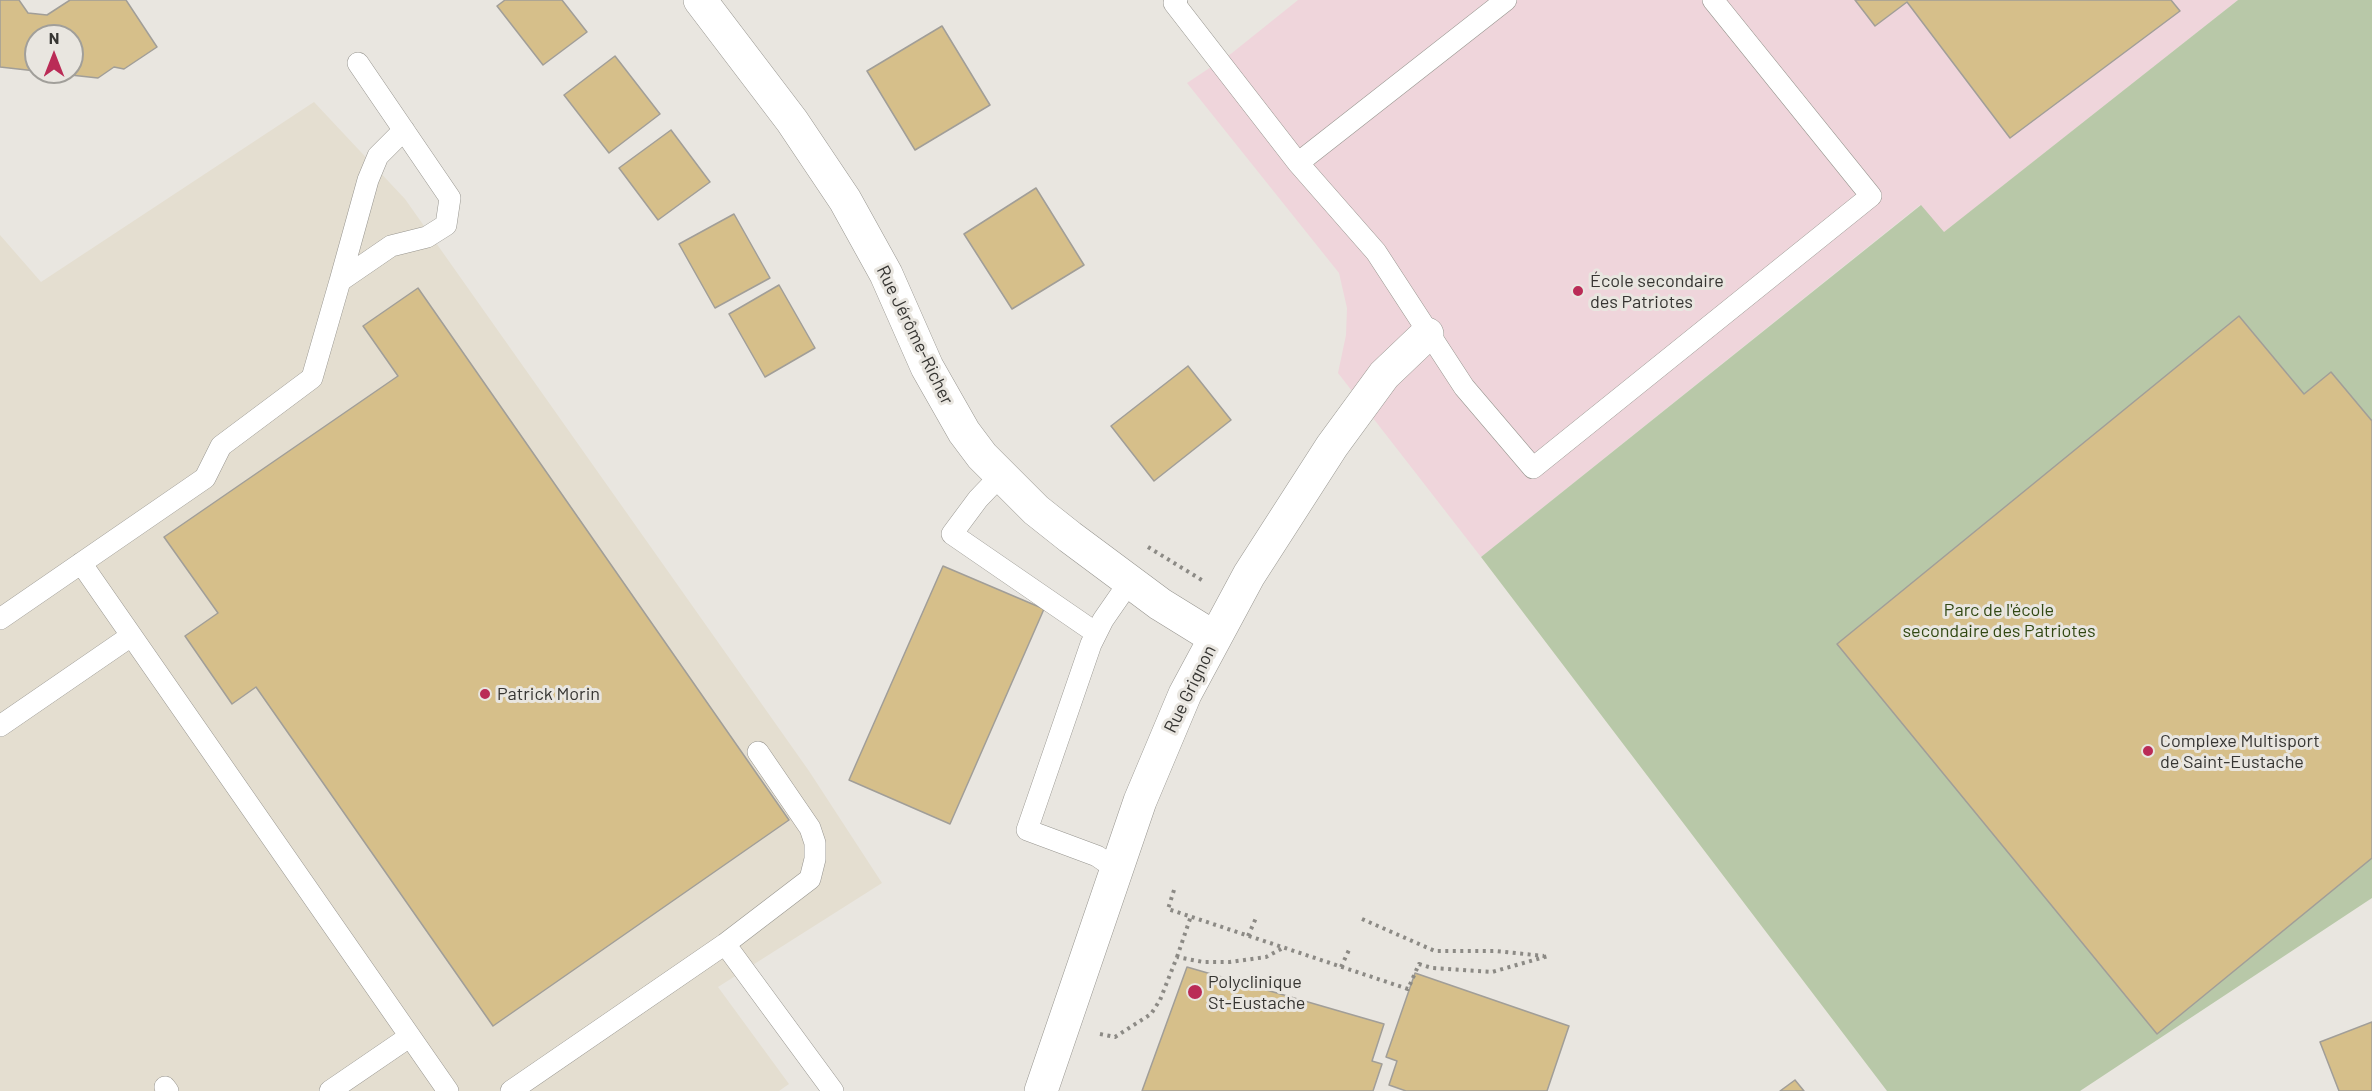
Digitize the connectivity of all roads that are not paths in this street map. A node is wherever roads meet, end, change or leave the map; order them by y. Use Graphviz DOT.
graph roads {
  1 [pos="700,0"];
  2 [pos="1177,0"];
  3 [pos="1506,0"];
  4 [pos="1713,0"];
  5 [pos="358,63"];
  6 [pos="404,130"];
  7 [pos="1298,163"];
  8 [pos="340,280"];
  9 [pos="1427,334"];
  10 [pos="1000,476"];
  11 [pos="81,563"];
  12 [pos="1130,582"];
  13 [pos="0,619"];
  14 [pos="1096,633"];
  15 [pos="131,636"];
  16 [pos="1215,638"];
  17 [pos="0,726"];
  18 [pos="758,752"];
  19 [pos="1116,869"];
  20 [pos="725,945"];
  21 [pos="409,1037"];
  22 [pos="330,1091"];
  23 [pos="448,1091"];
  24 [pos="511,1091"];
  25 [pos="833,1091"];
  26 [pos="1041,1091"];
  1 -- 10 [label="street, Rue Jérôme-Richer"];
  2 -- 7 [label="lane"];
  3 -- 7 [label="lane"];
  4 -- 9 [label="lane"];
  5 -- 6 [label="lane"];
  6 -- 8 [label="lane"];
  6 -- 8 [label="lane"];
  7 -- 9 [label="lane"];
  8 -- 11 [label="lane"];
  9 -- 16 [label="street, Rue Grignon"];
  10 -- 12 [label="street, Rue Jérôme-Richer"];
  10 -- 14 [label="lane"];
  11 -- 13 [label="lane"];
  11 -- 15 [label="lane"];
  12 -- 14 [label="lane"];
  12 -- 16 [label="street, Rue Jérôme-Richer"];
  14 -- 19 [label="lane"];
  15 -- 17 [label="lane"];
  15 -- 21 [label="lane"];
  16 -- 19 [label="street, Rue Grignon"];
  18 -- 20 [label="lane"];
  19 -- 26 [label="street, Rue Grignon"];
  20 -- 24 [label="lane"];
  20 -- 25 [label="lane"];
  21 -- 22 [label="lane"];
  21 -- 23 [label="lane"];
}
